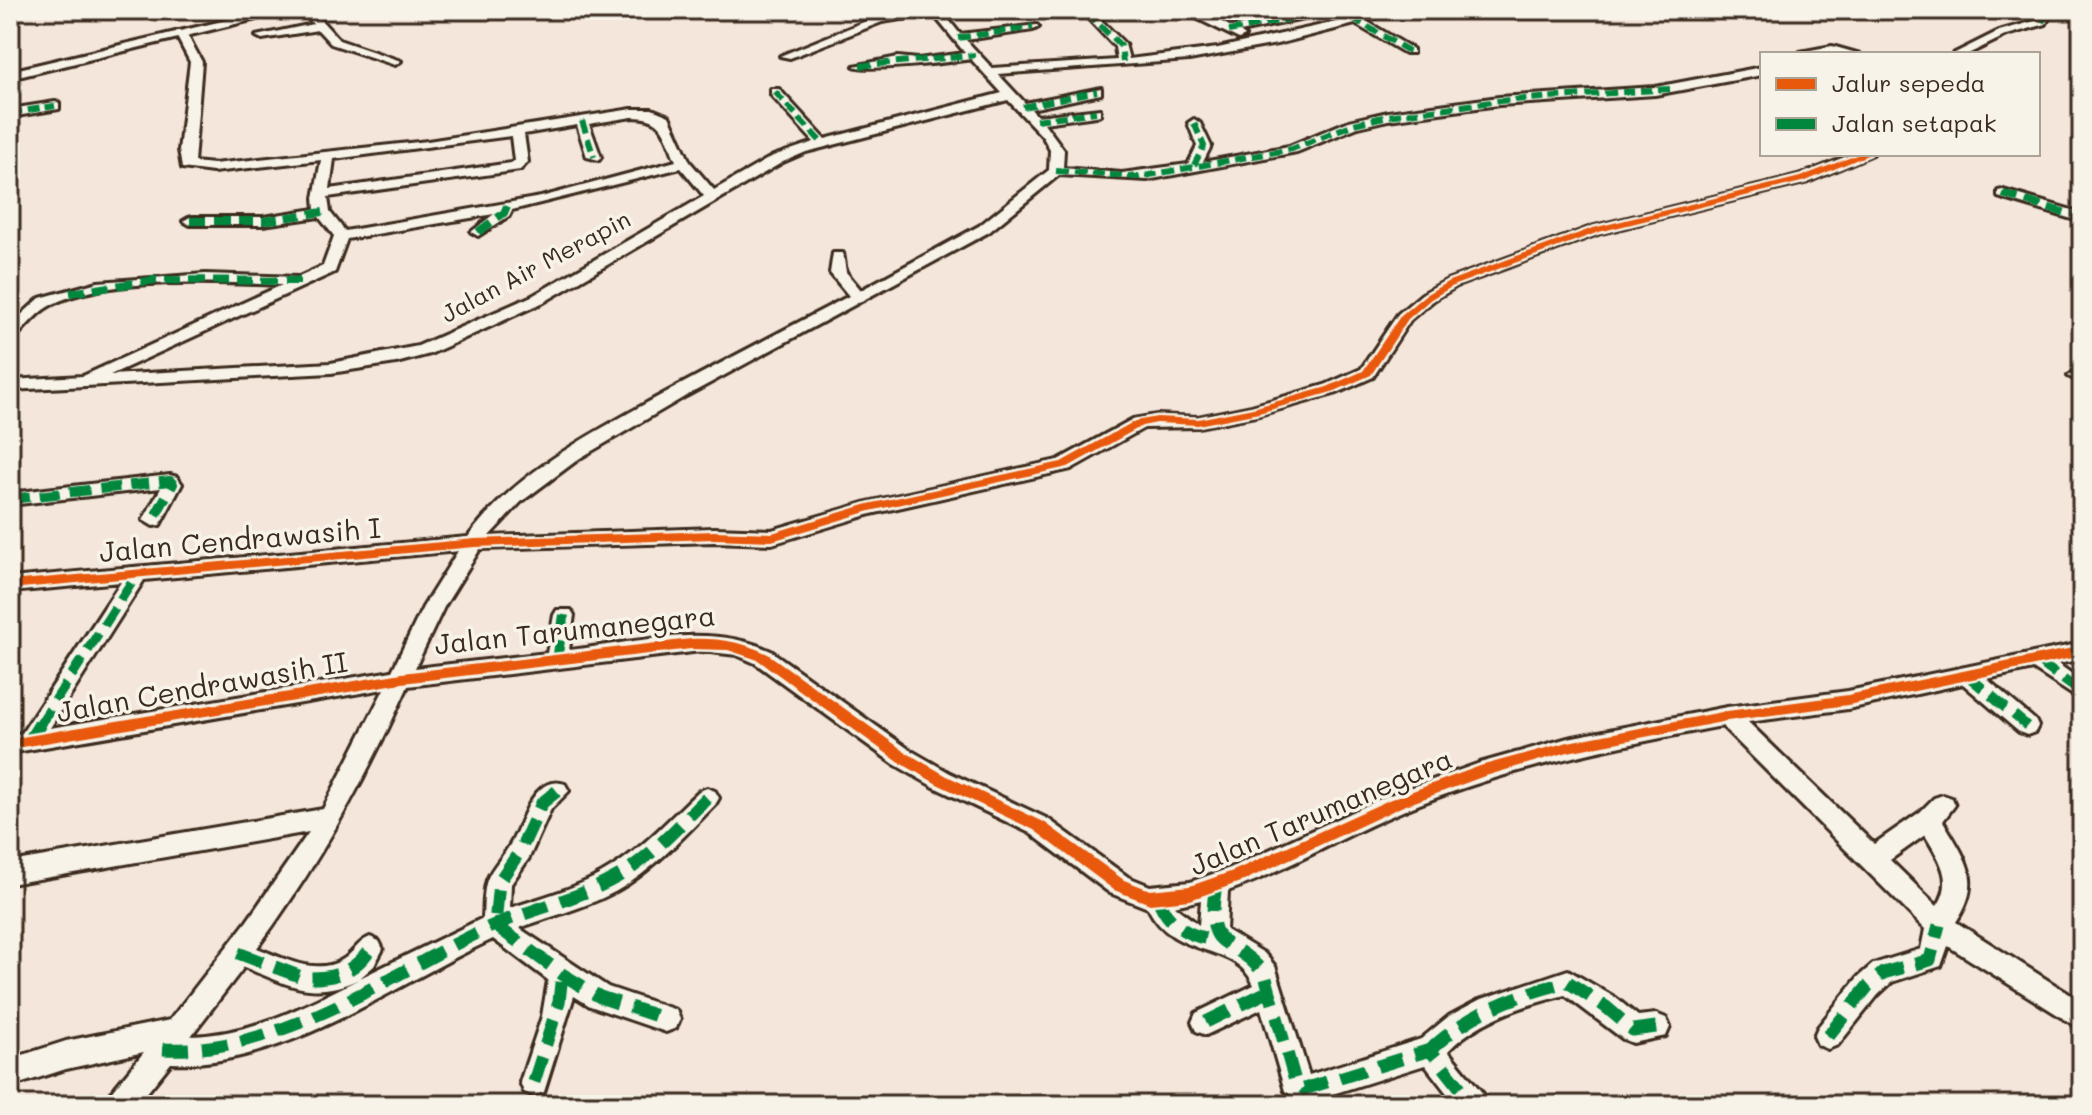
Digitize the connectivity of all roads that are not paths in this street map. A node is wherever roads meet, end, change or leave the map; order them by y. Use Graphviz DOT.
graph roads {
  1 [pos="286,10"];
  2 [pos="306,10"];
  3 [pos="936,10"];
  4 [pos="1117,10"];
  5 [pos="1193,10"];
  6 [pos="1392,10"];
  7 [pos="2048,10"];
  8 [pos="1086,12"];
  9 [pos="1356,20"];
  10 [pos="321,26"];
  11 [pos="1033,27"];
  12 [pos="1229,31"];
  13 [pos="181,33"];
  14 [pos="262,36"];
  15 [pos="958,38"];
  16 [pos="1253,43"];
  17 [pos="1409,51"];
  18 [pos="1815,52"];
  19 [pos="1845,52"];
  20 [pos="1963,52"];
  21 [pos="975,55"];
  22 [pos="786,56"];
  23 [pos="395,61"];
  24 [pos="1123,62"];
  25 [pos="860,66"];
  26 [pos="1760,71"];
  27 [pos="989,72"];
  28 [pos="10,75"];
  29 [pos="1097,91"];
  30 [pos="775,92"];
  31 [pos="1017,101"];
  32 [pos="55,106"];
  33 [pos="1096,112"];
  34 [pos="10,113"];
  35 [pos="1036,120"];
  36 [pos="582,121"];
  37 [pos="1194,123"];
  38 [pos="517,133"];
  39 [pos="821,142"];
  40 [pos="1861,156"];
  41 [pos="328,157"];
  42 [pos="594,157"];
  43 [pos="684,163"];
  44 [pos="1194,165"];
  45 [pos="1056,171"];
  46 [pos="322,194"];
  47 [pos="2003,194"];
  48 [pos="713,198"];
  49 [pos="507,206"];
  50 [pos="323,212"];
  51 [pos="2082,218"];
  52 [pos="190,221"];
  53 [pos="478,232"];
  54 [pos="341,236"];
  55 [pos="838,256"];
  56 [pos="300,281"];
  57 [pos="859,298"];
  58 [pos="10,334"];
  59 [pos="84,380"];
  60 [pos="10,385"];
  61 [pos="10,499"];
  62 [pos="153,520"];
  63 [pos="475,543"];
  64 [pos="137,574"];
  65 [pos="10,585"];
  66 [pos="564,615"];
  67 [pos="2082,651"];
  68 [pos="557,660"];
  69 [pos="2039,662"];
  70 [pos="1968,676"];
  71 [pos="402,678"];
  72 [pos="2082,693"];
  73 [pos="1727,716"];
  74 [pos="2027,726"];
  75 [pos="20,742"];
  76 [pos="557,791"];
  77 [pos="707,798"];
  78 [pos="331,818"];
  79 [pos="1872,859"];
  80 [pos="10,873"];
  81 [pos="1216,885"];
  82 [pos="1158,898"];
  83 [pos="495,925"];
  84 [pos="1939,925"];
  85 [pos="1216,940"];
  86 [pos="370,949"];
  87 [pos="238,953"];
  88 [pos="562,974"];
  89 [pos="1269,991"];
  90 [pos="2082,1017"];
  91 [pos="666,1019"];
  92 [pos="1206,1022"];
  93 [pos="1656,1027"];
  94 [pos="1828,1036"];
  95 [pos="170,1040"];
  96 [pos="1430,1050"];
  97 [pos="10,1073"];
  98 [pos="534,1082"];
  99 [pos="119,1105"];
  100 [pos="1474,1105"];
  1 -- 13 [label="main road"];
  2 -- 10 [label="street"];
  3 -- 15 [label="street"];
  3 -- 22 [label="street"];
  4 -- 8 [label="street"];
  5 -- 12 [label="street"];
  6 -- 9 [label="street"];
  7 -- 20 [label="street"];
  8 -- 24 [label="street"];
  9 -- 12 [label="street"];
  9 -- 16 [label="street"];
  9 -- 17 [label="street"];
  10 -- 14 [label="street"];
  10 -- 23 [label="street"];
  11 -- 15 [label="street"];
  12 -- 16 [label="street"];
  13 -- 28 [label="main road"];
  13 -- 41 [label="street"];
  15 -- 21 [label="street"];
  16 -- 24 [label="street"];
  18 -- 19 [label="street"];
  21 -- 25 [label="street"];
  21 -- 27 [label="street"];
  24 -- 27 [label="street"];
  26 -- 44 [label="street"];
  27 -- 31 [label="street"];
  29 -- 31 [label="street, Jalan Air Merapin"];
  30 -- 39 [label="street"];
  31 -- 35 [label="street"];
  31 -- 39 [label="street, Jalan Air Merapin"];
  32 -- 34 [label="street"];
  33 -- 35 [label="street"];
  35 -- 45 [label="street"];
  36 -- 38 [label="street"];
  36 -- 42 [label="street"];
  36 -- 43 [label="street"];
  37 -- 44 [label="street"];
  38 -- 41 [label="street"];
  38 -- 46 [label="street"];
  39 -- 48 [label="street, Jalan Air Merapin"];
  40 -- 63 [label="street, Jalan Cendrawasih I"];
  41 -- 46 [label="street"];
  43 -- 48 [label="street"];
  43 -- 49 [label="street"];
  44 -- 45 [label="street"];
  45 -- 57 [label="street"];
  46 -- 50 [label="street"];
  47 -- 51 [label="street"];
  48 -- 59 [label="street, Jalan Air Merapin"];
  49 -- 53 [label="street"];
  49 -- 54 [label="street"];
  50 -- 52 [label="street"];
  50 -- 54 [label="street"];
  54 -- 56 [label="street"];
  55 -- 57 [label="street"];
  56 -- 58 [label="street"];
  56 -- 59 [label="street"];
  57 -- 63 [label="street"];
  59 -- 60 [label="street, Jalan Air Merapin"];
  61 -- 62 [label="street"];
  63 -- 64 [label="street, Jalan Cendrawasih I"];
  63 -- 71 [label="street"];
  64 -- 65 [label="street, Jalan Cendrawasih I"];
  64 -- 75 [label="street"];
  66 -- 68 [label="street"];
  67 -- 69 [label="street, Jalan Tarumanegara"];
  68 -- 71 [label="street, Jalan Tarumanegara"];
  68 -- 82 [label="street, Jalan Tarumanegara"];
  69 -- 70 [label="street, Jalan Tarumanegara"];
  69 -- 72 [label="street"];
  70 -- 73 [label="street, Jalan Tarumanegara"];
  70 -- 74 [label="street"];
  71 -- 75 [label="street, Jalan Cendrawasih II"];
  71 -- 78 [label="street"];
  73 -- 79 [label="street"];
  73 -- 81 [label="street, Jalan Tarumanegara"];
  76 -- 83 [label="street"];
  77 -- 83 [label="street"];
  78 -- 80 [label="street"];
  78 -- 87 [label="street"];
  79 -- 84 [label="street"];
  79 -- 84 [label="street"];
  81 -- 82 [label="street, Jalan Tarumanegara"];
  81 -- 85 [label="street"];
  82 -- 85 [label="street"];
  83 -- 88 [label="street"];
  83 -- 95 [label="street"];
  84 -- 90 [label="street"];
  84 -- 94 [label="street"];
  85 -- 89 [label="street"];
  86 -- 87 [label="street"];
  87 -- 95 [label="street"];
  88 -- 91 [label="street"];
  88 -- 98 [label="street"];
  89 -- 92 [label="street"];
  89 -- 96 [label="street"];
  93 -- 96 [label="street"];
  95 -- 97 [label="street"];
  95 -- 99 [label="street"];
  96 -- 100 [label="street"];
}
